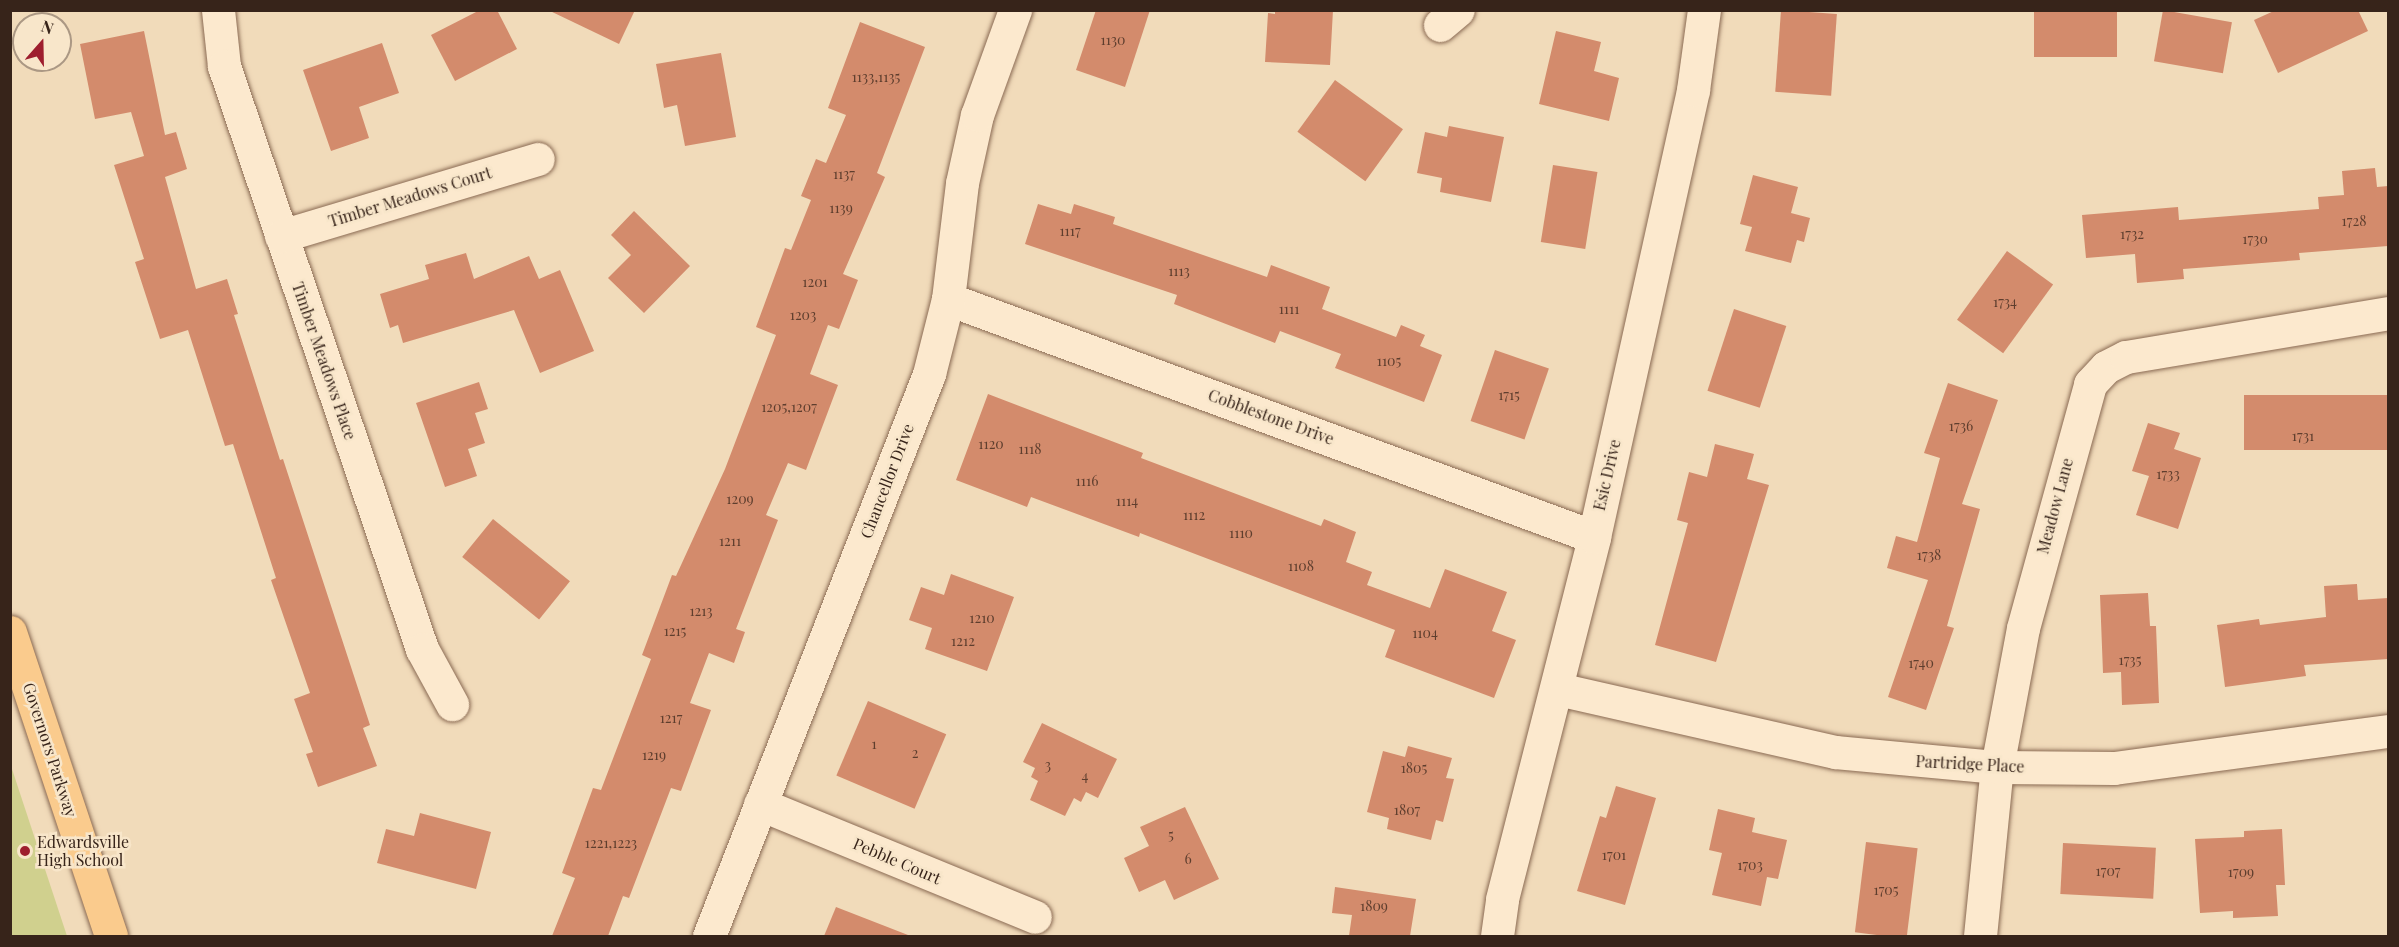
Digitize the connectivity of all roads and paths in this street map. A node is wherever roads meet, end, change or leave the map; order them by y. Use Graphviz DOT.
graph roads {
  1 [pos="218,10"];
  2 [pos="1015,10"];
  3 [pos="1704,10"];
  4 [pos="538,159"];
  5 [pos="281,236"];
  6 [pos="948,299"];
  7 [pos="2388,314"];
  8 [pos="1594,537"];
  9 [pos="10,632"];
  10 [pos="1557,689"];
  11 [pos="452,704"];
  12 [pos="2388,731"];
  13 [pos="1997,767"];
  14 [pos="760,804"];
  15 [pos="1035,917"];
  16 [pos="111,936"];
  17 [pos="709,936"];
  18 [pos="1497,936"];
  19 [pos="1980,936"];
  1 -- 5 [label="street, Timber Meadows Place"];
  2 -- 6 [label="street, Chancellor Drive"];
  3 -- 8 [label="street, Esic Drive"];
  4 -- 5 [label="street, Timber Meadows Court"];
  5 -- 11 [label="street, Timber Meadows Place"];
  6 -- 8 [label="street, Cobblestone Drive"];
  6 -- 14 [label="street, Chancellor Drive"];
  7 -- 13 [label="street, Meadow Lane"];
  8 -- 10 [label="street, Esic Drive"];
  9 -- 16 [label="main road, Governors Parkway"];
  10 -- 13 [label="street, Partridge Place"];
  10 -- 18 [label="street, Esic Drive"];
  12 -- 13 [label="street, Partridge Place"];
  13 -- 19 [label="street, Meadow Lane"];
  14 -- 15 [label="street, Pebble Court"];
  14 -- 17 [label="street, Chancellor Drive"];
}
